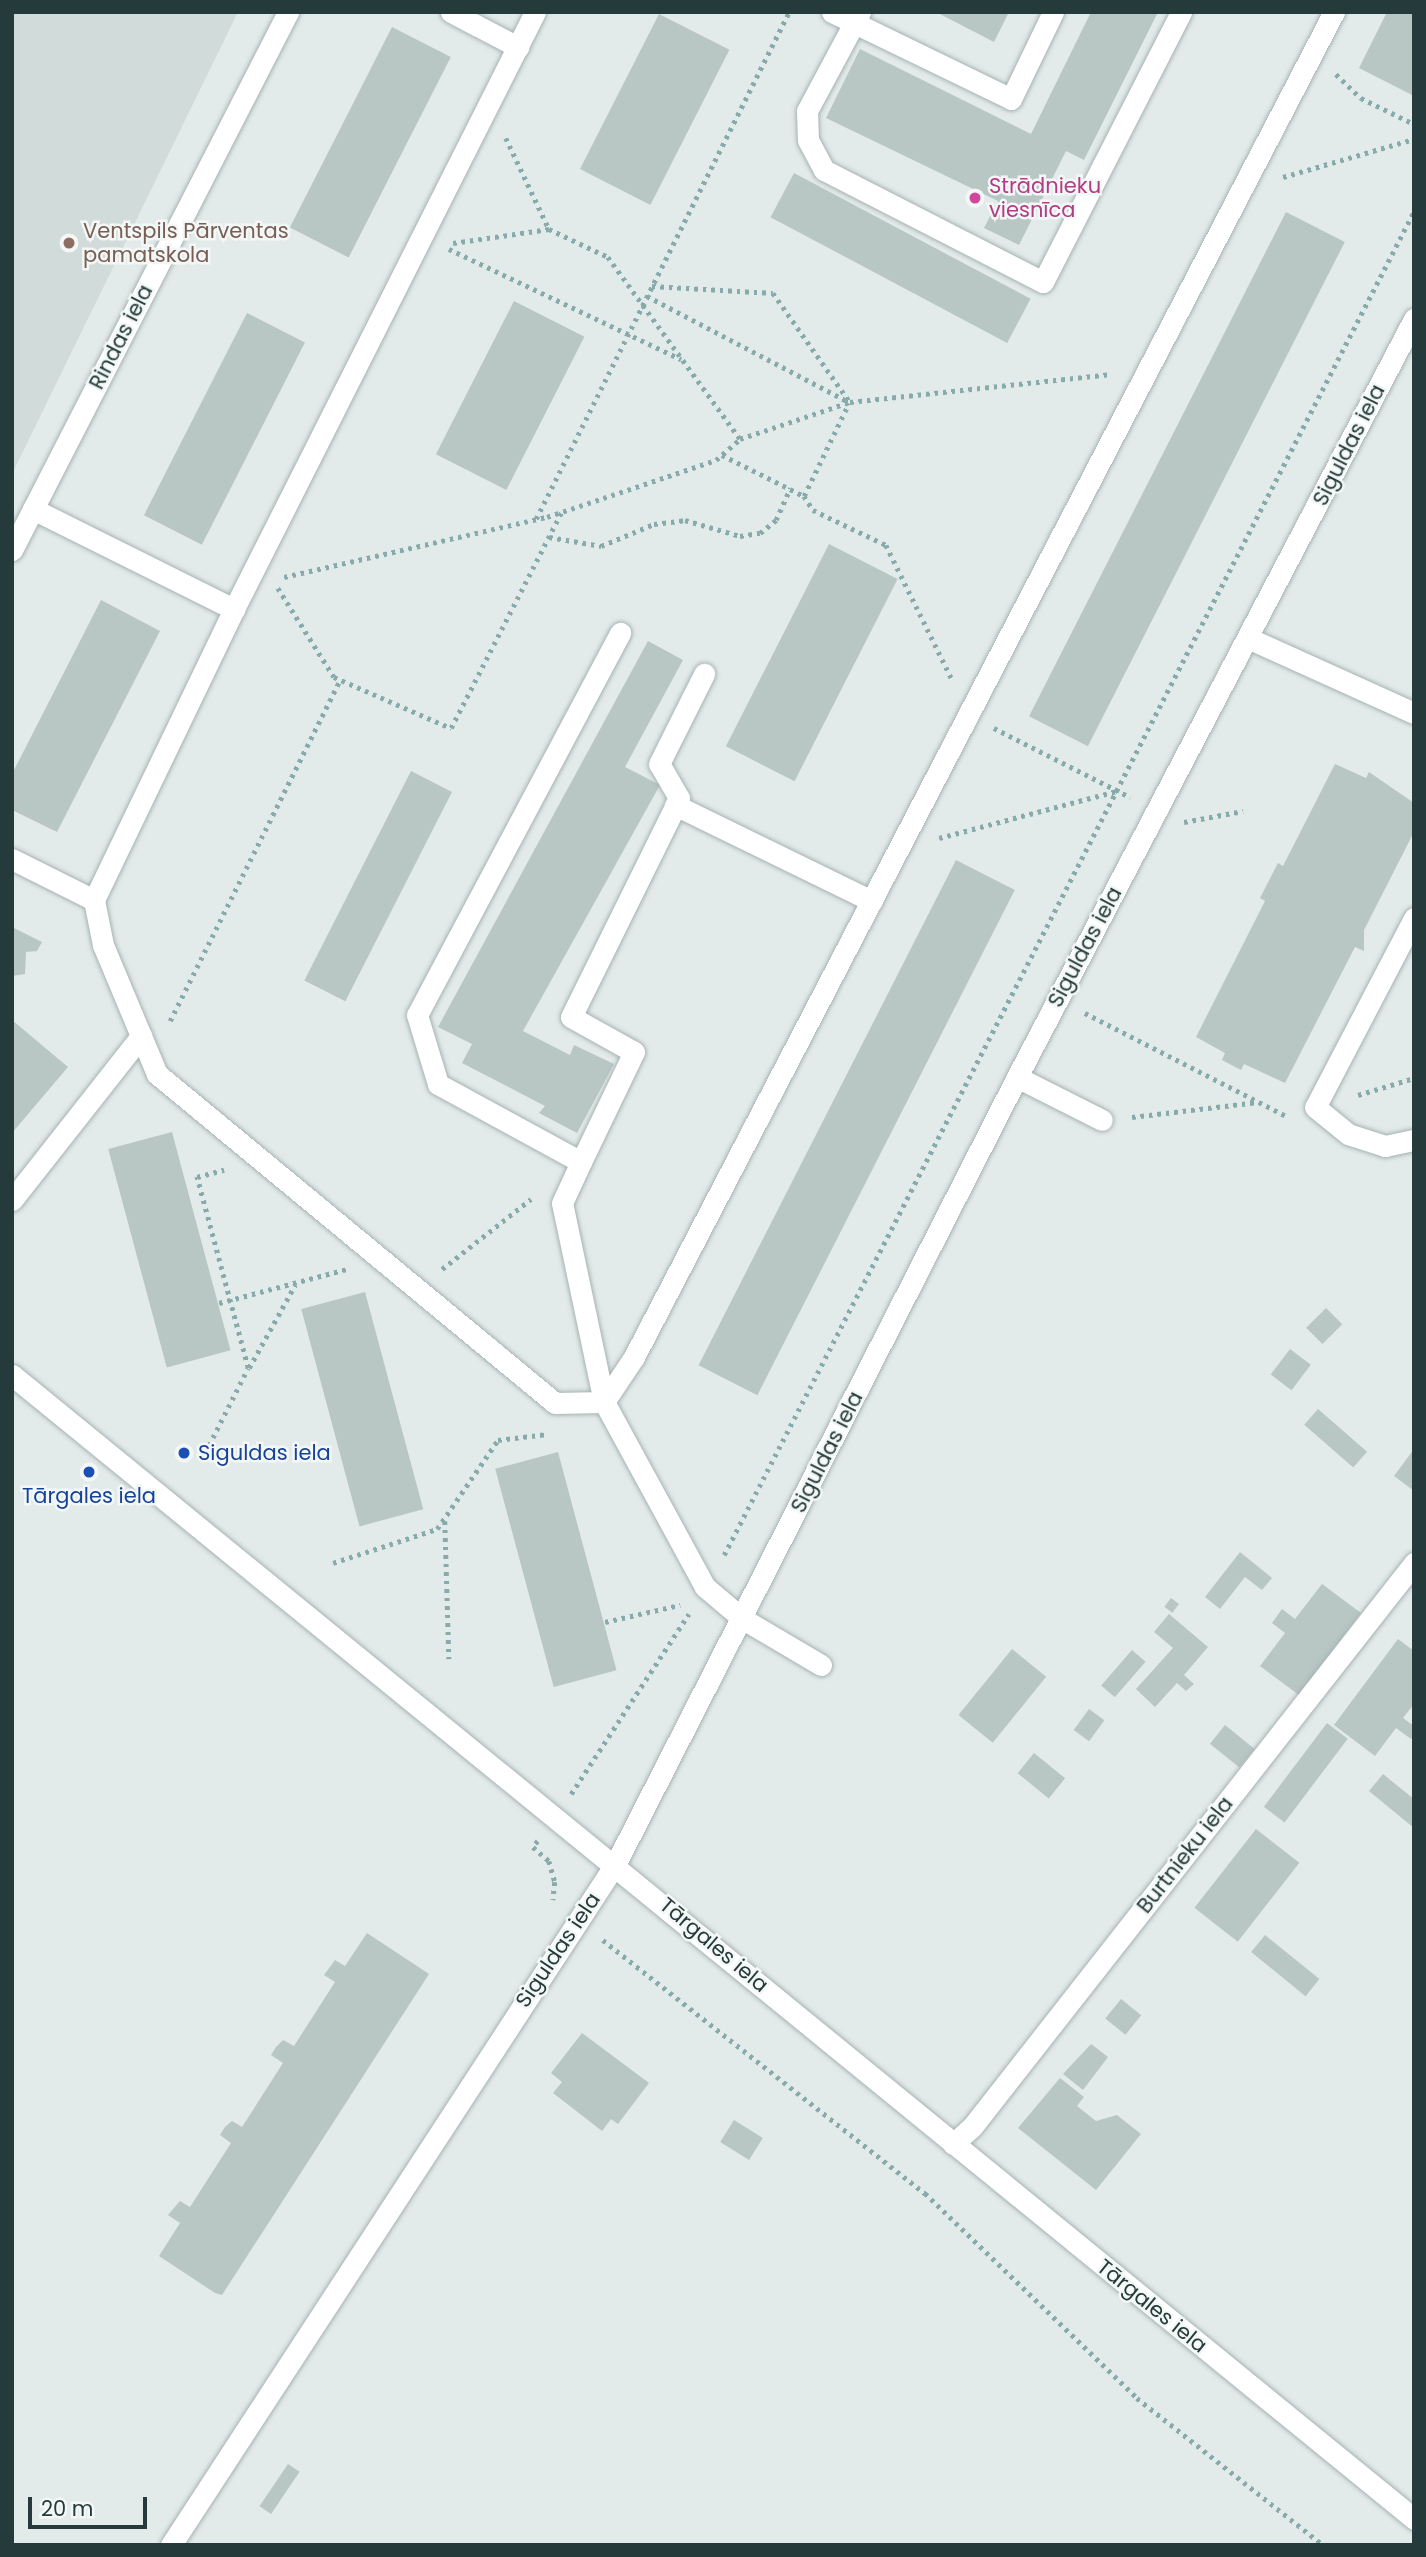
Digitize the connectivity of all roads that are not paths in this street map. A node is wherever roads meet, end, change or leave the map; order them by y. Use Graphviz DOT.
graph roads {
  1 [pos="288,12"];
  2 [pos="451,12"];
  3 [pos="535,12"];
  4 [pos="832,12"];
  5 [pos="1053,12"];
  6 [pos="1181,12"];
  7 [pos="1334,12"];
  8 [pos="858,16"];
  9 [pos="518,47"];
  10 [pos="1414,319"];
  11 [pos="33,509"];
  12 [pos="12,550"];
  13 [pos="234,609"];
  14 [pos="620,633"];
  15 [pos="1250,639"];
  16 [pos="704,674"];
  17 [pos="1414,713"];
  18 [pos="675,805"];
  19 [pos="12,859"];
  20 [pos="94,900"];
  21 [pos="872,901"];
  22 [pos="1414,918"];
  23 [pos="141,1036"];
  24 [pos="1017,1077"];
  25 [pos="1102,1120"];
  26 [pos="1414,1140"];
  27 [pos="577,1171"];
  28 [pos="12,1200"];
  29 [pos="12,1375"];
  30 [pos="604,1402"];
  31 [pos="1414,1563"];
  32 [pos="743,1619"];
  33 [pos="821,1665"];
  34 [pos="616,1863"];
  35 [pos="953,2144"];
  36 [pos="1414,2519"];
  37 [pos="171,2545"];
  1 -- 11 [label="street, Rindas iela"];
  2 -- 9 [label="street"];
  3 -- 9 [label="street"];
  4 -- 8 [label="street"];
  5 -- 8 [label="street"];
  6 -- 8 [label="street"];
  7 -- 21 [label="street"];
  9 -- 13 [label="street"];
  10 -- 15 [label="street, Siguldas iela"];
  11 -- 12 [label="street, Rindas iela"];
  11 -- 13 [label="street"];
  13 -- 20 [label="street"];
  14 -- 27 [label="street"];
  15 -- 17 [label="street"];
  15 -- 24 [label="street, Siguldas iela"];
  16 -- 18 [label="street"];
  18 -- 21 [label="street"];
  18 -- 27 [label="street"];
  19 -- 20 [label="street"];
  20 -- 23 [label="street"];
  21 -- 30 [label="street"];
  22 -- 26 [label="street"];
  23 -- 28 [label="street"];
  23 -- 30 [label="street"];
  24 -- 25 [label="street"];
  24 -- 32 [label="street, Siguldas iela"];
  27 -- 30 [label="street"];
  29 -- 34 [label="street, Tārgales iela"];
  30 -- 32 [label="street"];
  31 -- 35 [label="street, Burtnieku iela"];
  32 -- 33 [label="street"];
  32 -- 34 [label="street, Siguldas iela"];
  34 -- 35 [label="street, Tārgales iela"];
  34 -- 37 [label="street, Siguldas iela"];
  35 -- 36 [label="street, Tārgales iela"];
}
